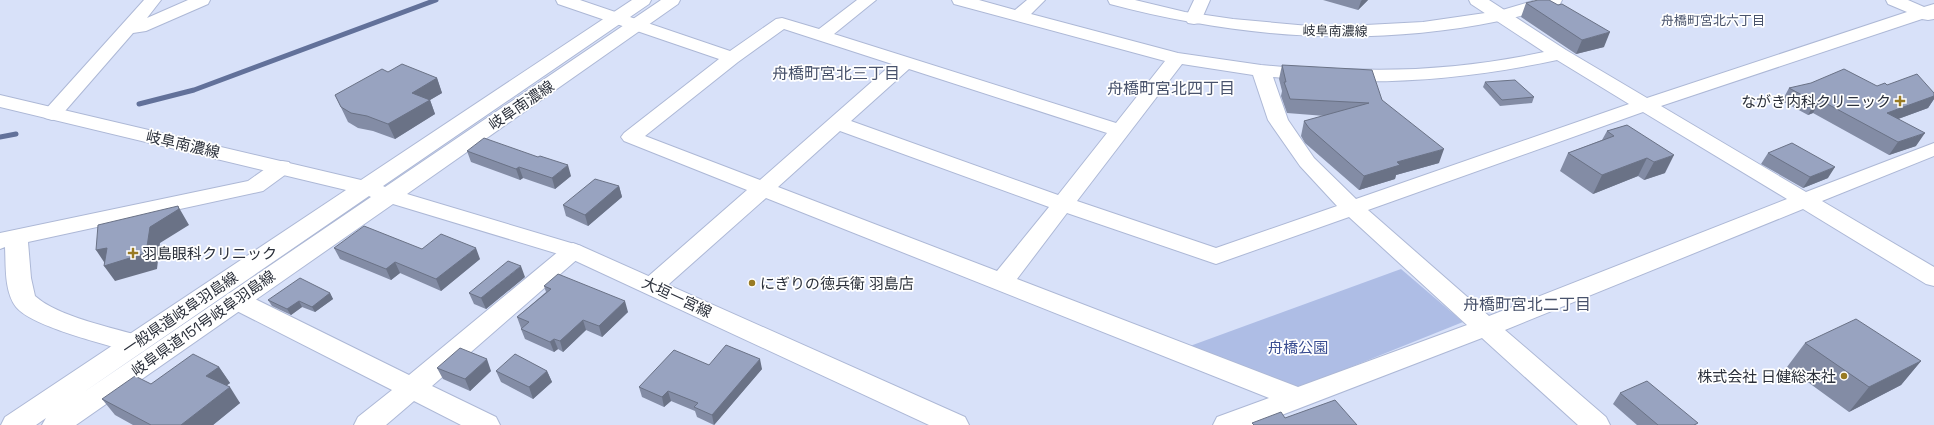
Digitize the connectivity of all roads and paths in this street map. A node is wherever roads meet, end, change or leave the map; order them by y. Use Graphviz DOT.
graph roads {
  1 [pos="154,0"];
  2 [pos="202,0"];
  3 [pos="564,0"];
  4 [pos="643,0"];
  5 [pos="672,0"];
  6 [pos="868,0"];
  7 [pos="960,0"];
  8 [pos="1037,0"];
  9 [pos="1116,0"];
  10 [pos="1202,0"];
  11 [pos="1477,0"];
  12 [pos="1554,0"];
  13 [pos="1894,0"];
  14 [pos="1930,13"];
  15 [pos="1018,16"];
  16 [pos="1500,16"];
  17 [pos="616,18"];
  18 [pos="1194,19"];
  19 [pos="637,26"];
  20 [pos="128,28"];
  21 [pos="822,35"];
  22 [pos="1560,54"];
  23 [pos="732,58"];
  24 [pos="1177,58"];
  25 [pos="906,62"];
  26 [pos="1261,71"];
  27 [pos="0,102"];
  28 [pos="1645,105"];
  29 [pos="52,114"];
  30 [pos="836,124"];
  31 [pos="1120,131"];
  32 [pos="1934,149"];
  33 [pos="282,167"];
  34 [pos="366,188"];
  35 [pos="762,189"];
  36 [pos="390,194"];
  37 [pos="1806,200"];
  38 [pos="1063,204"];
  39 [pos="1353,209"];
  40 [pos="8,240"];
  41 [pos="573,250"];
  42 [pos="1934,278"];
  43 [pos="1001,283"];
  44 [pos="652,286"];
  45 [pos="236,300"];
  46 [pos="1484,328"];
  47 [pos="135,344"];
  48 [pos="410,388"];
  49 [pos="1298,398"];
  50 [pos="15,425"];
  51 [pos="56,425"];
  52 [pos="368,425"];
  53 [pos="486,425"];
  54 [pos="954,425"];
  55 [pos="1227,425"];
  56 [pos="1596,425"];
  1 -- 20 [label="street"];
  2 -- 20 [label="street"];
  3 -- 17 [label="street"];
  4 -- 17 [label="street, 岐阜南濃線"];
  5 -- 19 [label="street, 岐阜南濃線"];
  6 -- 21 [label="street"];
  7 -- 15 [label="street"];
  8 -- 15 [label="street"];
  9 -- 18 [label="street, 岐阜南濃線"];
  10 -- 18 [label="street"];
  11 -- 16 [label="street"];
  12 -- 16 [label="street, 岐阜南濃線"];
  13 -- 14 [label="street"];
  14 -- 28 [label="street"];
  15 -- 24 [label="street"];
  16 -- 18 [label="street, 岐阜南濃線"];
  16 -- 22 [label="street"];
  17 -- 19 [label="street"];
  17 -- 34 [label="street, 岐阜南濃線"];
  19 -- 23 [label="street"];
  19 -- 36 [label="street, 岐阜南濃線"];
  20 -- 29 [label="street"];
  21 -- 23 [label="street"];
  21 -- 25 [label="street"];
  22 -- 26 [label="street"];
  22 -- 28 [label="street"];
  23 -- 35 [label="street"];
  24 -- 26 [label="street"];
  24 -- 31 [label="street"];
  25 -- 30 [label="street"];
  25 -- 31 [label="street"];
  26 -- 39 [label="street"];
  27 -- 29 [label="street, 岐阜南濃線"];
  28 -- 37 [label="street"];
  28 -- 39 [label="street"];
  29 -- 33 [label="street, 岐阜南濃線"];
  30 -- 35 [label="street"];
  30 -- 38 [label="street"];
  31 -- 38 [label="street"];
  32 -- 37 [label="street"];
  33 -- 34 [label="street, 岐阜南濃線"];
  33 -- 40 [label="street"];
  34 -- 36 [label="street, 岐阜南濃線"];
  34 -- 47 [label="street, 一般県道岐阜羽島線"];
  35 -- 43 [label="street"];
  35 -- 44 [label="street"];
  36 -- 41 [label="street, 大垣一宮線"];
  36 -- 45 [label="street, 岐阜県道151号岐阜羽島線"];
  37 -- 42 [label="street"];
  37 -- 46 [label="street"];
  38 -- 39 [label="street"];
  38 -- 43 [label="street"];
  39 -- 46 [label="street"];
  40 -- 47 [label="street"];
  41 -- 44 [label="street, 大垣一宮線"];
  41 -- 48 [label="street"];
  43 -- 49 [label="street"];
  44 -- 54 [label="street, 大垣一宮線"];
  45 -- 48 [label="street"];
  45 -- 51 [label="street, 岐阜県道151号岐阜羽島線"];
  46 -- 49 [label="street"];
  46 -- 56 [label="street"];
  47 -- 50 [label="street, 一般県道岐阜羽島線"];
  48 -- 52 [label="street"];
  48 -- 53 [label="street"];
  49 -- 55 [label="street"];
}
